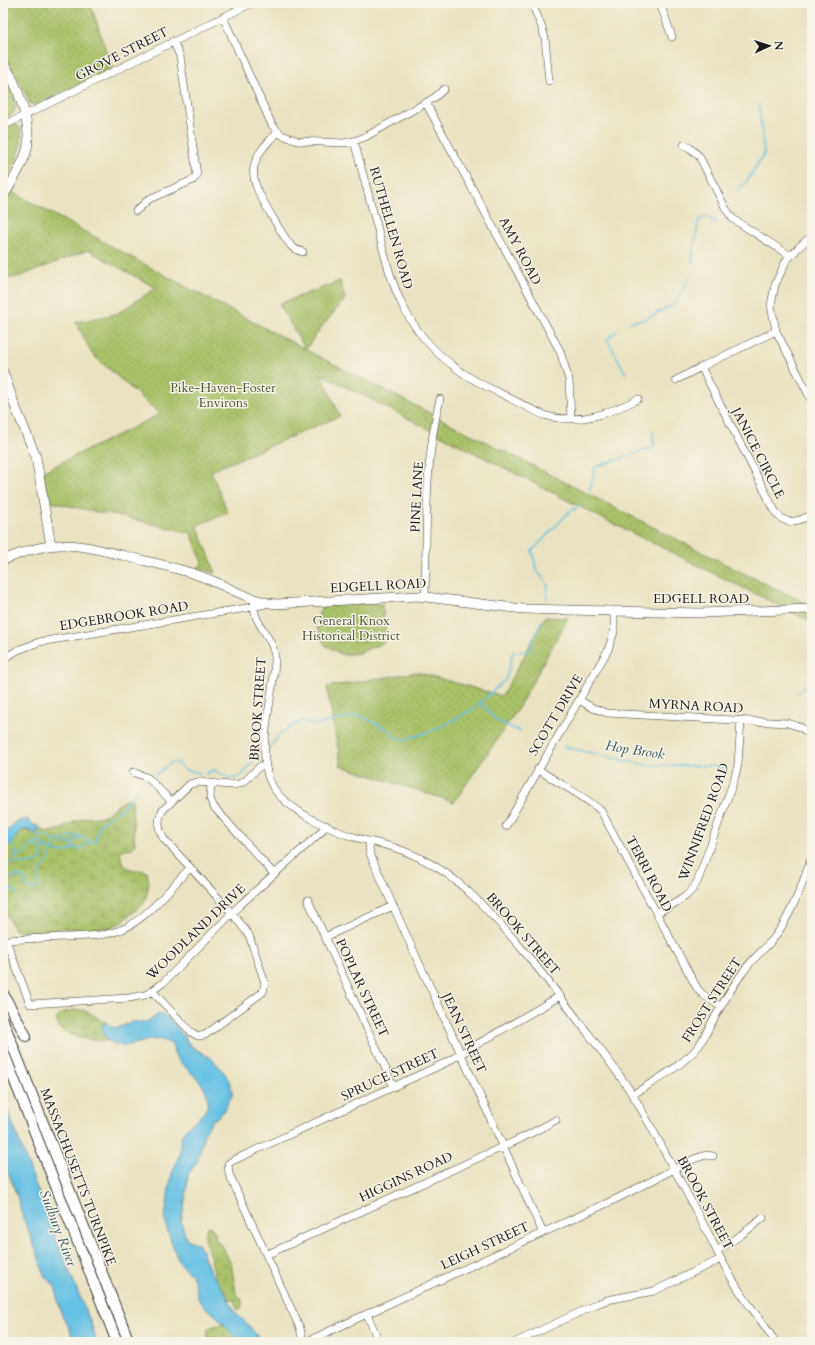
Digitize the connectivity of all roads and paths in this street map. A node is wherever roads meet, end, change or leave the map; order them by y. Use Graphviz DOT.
graph roads {
  1 [pos="252,3"];
  2 [pos="532,3"];
  3 [pos="660,3"];
  4 [pos="223,17"];
  5 [pos="672,37"];
  6 [pos="174,41"];
  7 [pos="3,63"];
  8 [pos="549,81"];
  9 [pos="444,89"];
  10 [pos="426,103"];
  11 [pos="24,115"];
  12 [pos="3,126"];
  13 [pos="278,132"];
  14 [pos="354,141"];
  15 [pos="684,145"];
  16 [pos="3,197"];
  17 [pos="136,211"];
  18 [pos="812,236"];
  19 [pos="303,252"];
  20 [pos="789,256"];
  21 [pos="776,331"];
  22 [pos="701,367"];
  23 [pos="3,372"];
  24 [pos="676,380"];
  25 [pos="440,399"];
  26 [pos="638,399"];
  27 [pos="812,401"];
  28 [pos="571,418"];
  29 [pos="812,515"];
  30 [pos="51,546"];
  31 [pos="3,560"];
  32 [pos="425,596"];
  33 [pos="254,604"];
  34 [pos="812,609"];
  35 [pos="614,612"];
  36 [pos="3,660"];
  37 [pos="579,700"];
  38 [pos="741,720"];
  39 [pos="812,736"];
  40 [pos="265,765"];
  41 [pos="538,769"];
  42 [pos="133,772"];
  43 [pos="211,783"];
  44 [pos="170,801"];
  45 [pos="326,825"];
  46 [pos="506,826"];
  47 [pos="370,841"];
  48 [pos="812,857"];
  49 [pos="190,868"];
  50 [pos="274,874"];
  51 [pos="308,900"];
  52 [pos="393,906"];
  53 [pos="232,913"];
  54 [pos="657,913"];
  55 [pos="325,937"];
  56 [pos="152,991"];
  57 [pos="3,994"];
  58 [pos="560,996"];
  59 [pos="721,1007"];
  60 [pos="3,1021"];
  61 [pos="26,1036"];
  62 [pos="3,1051"];
  63 [pos="461,1054"];
  64 [pos="394,1087"];
  65 [pos="632,1095"];
  66 [pos="556,1120"];
  67 [pos="503,1146"];
  68 [pos="713,1156"];
  69 [pos="228,1167"];
  70 [pos="674,1170"];
  71 [pos="763,1218"];
  72 [pos="543,1233"];
  73 [pos="717,1251"];
  74 [pos="266,1255"];
  75 [pos="721,1259"];
  76 [pos="367,1314"];
  77 [pos="117,1342"];
  78 [pos="129,1342"];
  79 [pos="304,1342"];
  80 [pos="379,1342"];
  81 [pos="516,1342"];
  82 [pos="691,1342"];
  83 [pos="696,1342"];
  84 [pos="775,1342"];
  1 -- 4 [label="street, GROVE STREET"];
  2 -- 8 [label="street"];
  3 -- 5 [label="street"];
  4 -- 6 [label="street, GROVE STREET"];
  4 -- 13 [label="street"];
  6 -- 11 [label="street, GROVE STREET"];
  6 -- 17 [label="street"];
  7 -- 11 [label="main road"];
  9 -- 10 [label="street"];
  10 -- 14 [label="street"];
  10 -- 28 [label="street, AMY ROAD"];
  11 -- 12 [label="street, GROVE STREET"];
  11 -- 16 [label="main road"];
  13 -- 14 [label="street"];
  13 -- 19 [label="street"];
  14 -- 28 [label="street, RUTHELLEN ROAD"];
  15 -- 20 [label="street"];
  18 -- 20 [label="street"];
  20 -- 21 [label="street"];
  21 -- 22 [label="street"];
  21 -- 27 [label="street"];
  22 -- 24 [label="street"];
  22 -- 29 [label="street, JANICE CIRCLE"];
  23 -- 30 [label="main road"];
  25 -- 32 [label="street, PINE LANE"];
  26 -- 28 [label="street, RUTHELLEN ROAD"];
  30 -- 31 [label="main road, EDGELL ROAD"];
  30 -- 33 [label="main road, EDGELL ROAD"];
  32 -- 33 [label="main road, EDGELL ROAD"];
  32 -- 35 [label="main road, EDGELL ROAD"];
  33 -- 36 [label="street, EDGEBROOK ROAD"];
  33 -- 40 [label="street, BROOK STREET"];
  34 -- 35 [label="main road, EDGELL ROAD"];
  35 -- 37 [label="street, SCOTT DRIVE"];
  37 -- 38 [label="street, MYRNA ROAD"];
  37 -- 41 [label="street, SCOTT DRIVE"];
  38 -- 39 [label="street, MYRNA ROAD"];
  38 -- 54 [label="street, WINNIFRED ROAD"];
  40 -- 43 [label="street"];
  40 -- 45 [label="street, BROOK STREET"];
  41 -- 46 [label="street, SCOTT DRIVE"];
  41 -- 54 [label="street, TERRI ROAD"];
  42 -- 44 [label="street"];
  43 -- 44 [label="street"];
  43 -- 50 [label="street"];
  44 -- 49 [label="street"];
  45 -- 47 [label="street, BROOK STREET"];
  45 -- 50 [label="street, WOODLAND DRIVE"];
  47 -- 52 [label="street, JEAN STREET"];
  47 -- 58 [label="street, BROOK STREET"];
  48 -- 59 [label="street, FROST STREET"];
  49 -- 53 [label="street"];
  49 -- 56 [label="street, WOODLAND DRIVE"];
  50 -- 53 [label="street, WOODLAND DRIVE"];
  51 -- 55 [label="street, POPLAR STREET"];
  52 -- 55 [label="street"];
  52 -- 63 [label="street, JEAN STREET"];
  53 -- 56 [label="street, WOODLAND DRIVE"];
  53 -- 56 [label="street"];
  54 -- 59 [label="street, TERRI ROAD"];
  55 -- 64 [label="street, POPLAR STREET"];
  57 -- 61 [label="highway"];
  58 -- 63 [label="street, SPRUCE STREET"];
  58 -- 65 [label="street, BROOK STREET"];
  59 -- 65 [label="street, FROST STREET"];
  60 -- 78 [label="highway, MASSACHUSETTS TURNPIKE"];
  62 -- 77 [label="highway, MASSACHUSETTS TURNPIKE"];
  63 -- 64 [label="street, SPRUCE STREET"];
  63 -- 67 [label="street, JEAN STREET"];
  64 -- 69 [label="street, SPRUCE STREET"];
  65 -- 70 [label="street, BROOK STREET"];
  66 -- 67 [label="street, HIGGINS ROAD"];
  67 -- 72 [label="street, JEAN STREET"];
  67 -- 74 [label="street, HIGGINS ROAD"];
  68 -- 70 [label="street, LEIGH STREET"];
  69 -- 74 [label="street, LEIGH STREET"];
  70 -- 72 [label="street, LEIGH STREET"];
  70 -- 73 [label="street, BROOK STREET"];
  71 -- 73 [label="street"];
  72 -- 76 [label="street, LEIGH STREET"];
  73 -- 75 [label="street, BROOK STREET"];
  74 -- 79 [label="street, LEIGH STREET"];
  75 -- 81 [label="street"];
  75 -- 84 [label="street, BROOK STREET"];
  76 -- 79 [label="street, LEIGH STREET"];
  76 -- 80 [label="street"];
  82 -- 83 [label="street"];
}
